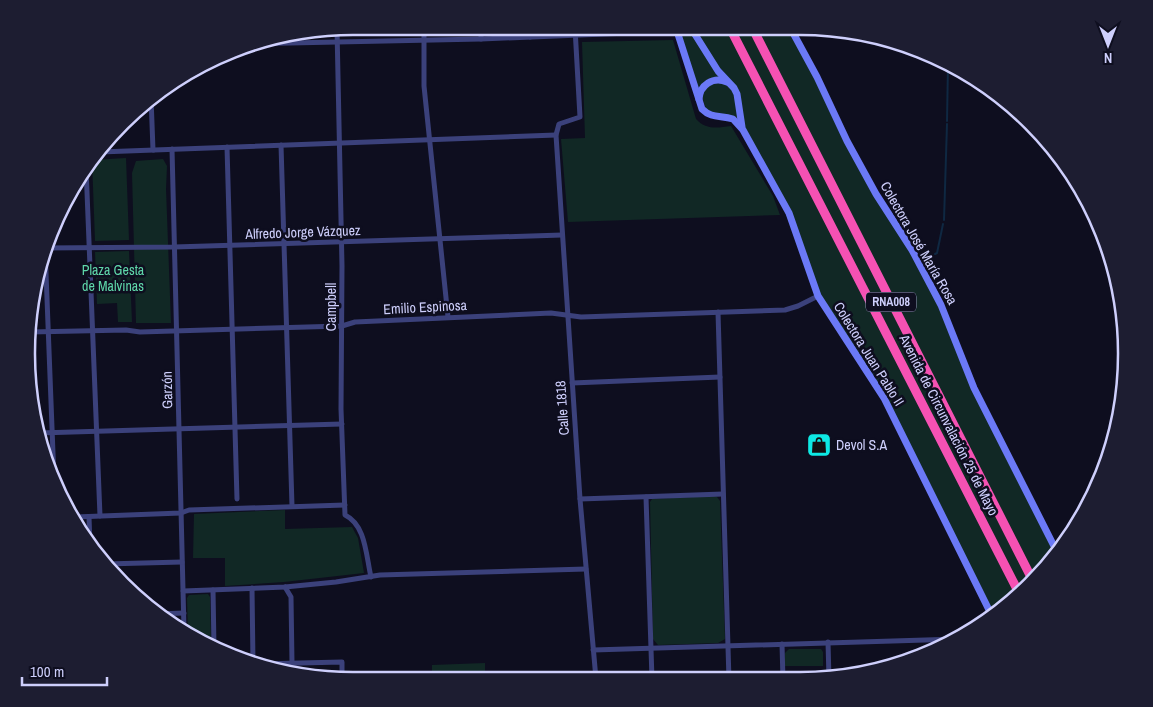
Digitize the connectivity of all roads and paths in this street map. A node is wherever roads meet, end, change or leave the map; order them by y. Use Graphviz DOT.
graph roads {
  1 [pos="424,35"];
  2 [pos="576,35"];
  3 [pos="679,35"];
  4 [pos="695,35"];
  5 [pos="734,35"];
  6 [pos="757,35"];
  7 [pos="794,35"];
  8 [pos="337,36"];
  9 [pos="530,37"];
  10 [pos="481,38"];
  11 [pos="424,39"];
  12 [pos="337,42"];
  13 [pos="282,43"];
  14 [pos="729,83"];
  15 [pos="737,101"];
  16 [pos="699,102"];
  17 [pos="152,107"];
  18 [pos="722,117"];
  19 [pos="743,130"];
  20 [pos="556,135"];
  21 [pos="430,140"];
  22 [pos="339,143"];
  23 [pos="281,145"];
  24 [pos="227,147"];
  25 [pos="172,149"];
  26 [pos="153,150"];
  27 [pos="107,152"];
  28 [pos="87,181"];
  29 [pos="562,235"];
  30 [pos="440,239"];
  31 [pos="342,242"];
  32 [pos="284,244"];
  33 [pos="230,245"];
  34 [pos="53,247"];
  35 [pos="89,247"];
  36 [pos="174,247"];
  37 [pos="46,271"];
  38 [pos="818,296"];
  39 [pos="718,312"];
  40 [pos="568,315"];
  41 [pos="448,317"];
  42 [pos="342,326"];
  43 [pos="286,328"];
  44 [pos="232,329"];
  45 [pos="92,330"];
  46 [pos="177,331"];
  47 [pos="36,332"];
  48 [pos="49,332"];
  49 [pos="720,377"];
  50 [pos="572,382"];
  51 [pos="342,424"];
  52 [pos="289,425"];
  53 [pos="235,427"];
  54 [pos="179,429"];
  55 [pos="96,431"];
  56 [pos="53,432"];
  57 [pos="45,433"];
  58 [pos="54,460"];
  59 [pos="723,494"];
  60 [pos="646,497"];
  61 [pos="238,499"];
  62 [pos="580,499"];
  63 [pos="345,505"];
  64 [pos="292,506"];
  65 [pos="181,513"];
  66 [pos="100,516"];
  67 [pos="81,517"];
  68 [pos="89,517"];
  69 [pos="89,531"];
  70 [pos="1053,545"];
  71 [pos="182,562"];
  72 [pos="114,564"];
  73 [pos="586,569"];
  74 [pos="1029,575"];
  75 [pos="371,577"];
  76 [pos="285,587"];
  77 [pos="1016,587"];
  78 [pos="252,588"];
  79 [pos="213,590"];
  80 [pos="183,591"];
  81 [pos="989,609"];
  82 [pos="171,613"];
  83 [pos="184,613"];
  84 [pos="184,623"];
  85 [pos="214,639"];
  86 [pos="939,639"];
  87 [pos="828,642"];
  88 [pos="782,644"];
  89 [pos="728,646"];
  90 [pos="651,648"];
  91 [pos="593,650"];
  92 [pos="253,656"];
  93 [pos="292,663"];
  94 [pos="285,664"];
  95 [pos="829,670"];
  96 [pos="342,671"];
  97 [pos="595,672"];
  98 [pos="652,672"];
  99 [pos="729,672"];
  100 [pos="783,672"];
  1 -- 11 [label="street"];
  2 -- 9 [label="street"];
  2 -- 20 [label="street"];
  3 -- 16 [label="main road"];
  4 -- 14 [label="main road, Colectora Juan Pablo II"];
  5 -- 77 [label="highway, Avenida de Circunvalación 25 de Mayo / RNA008"];
  6 -- 74 [label="highway, Avenida de Circunvalación 25 de Mayo / RNA008"];
  7 -- 70 [label="main road, Colectora José María Rosa"];
  8 -- 12 [label="street, Campbell"];
  9 -- 10 [label="street"];
  10 -- 11 [label="street"];
  11 -- 12 [label="street"];
  11 -- 21 [label="street"];
  12 -- 13 [label="street"];
  12 -- 22 [label="street, Campbell"];
  14 -- 15 [label="main road, Colectora Juan Pablo II"];
  14 -- 16 [label="main road"];
  15 -- 18 [label="main road"];
  15 -- 19 [label="main road, Colectora Juan Pablo II"];
  16 -- 18 [label="main road, Colectora Juan Pablo II"];
  17 -- 26 [label="street"];
  18 -- 19 [label="main road, Colectora Juan Pablo II"];
  19 -- 38 [label="main road, Colectora Juan Pablo II"];
  20 -- 21 [label="street"];
  20 -- 29 [label="street, Calle 1818"];
  21 -- 22 [label="street"];
  21 -- 30 [label="street"];
  22 -- 23 [label="street"];
  22 -- 31 [label="street, Campbell"];
  23 -- 24 [label="street"];
  23 -- 32 [label="street"];
  24 -- 25 [label="street"];
  24 -- 33 [label="street"];
  25 -- 26 [label="street"];
  25 -- 36 [label="street, Garzón"];
  26 -- 27 [label="street"];
  28 -- 35 [label="street"];
  29 -- 30 [label="street, Alfredo Jorge Vázquez"];
  29 -- 40 [label="street, Calle 1818"];
  30 -- 31 [label="street, Alfredo Jorge Vázquez"];
  30 -- 41 [label="street"];
  31 -- 32 [label="street, Alfredo Jorge Vázquez"];
  31 -- 42 [label="street, Campbell"];
  32 -- 33 [label="street, Alfredo Jorge Vázquez"];
  32 -- 43 [label="street"];
  33 -- 36 [label="street, Alfredo Jorge Vázquez"];
  33 -- 44 [label="street"];
  34 -- 35 [label="street, Alfredo Jorge Vázquez"];
  35 -- 36 [label="street, Alfredo Jorge Vázquez"];
  35 -- 45 [label="street"];
  36 -- 46 [label="street, Garzón"];
  37 -- 48 [label="street"];
  38 -- 39 [label="street, Emilio Espinosa"];
  38 -- 81 [label="main road, Colectora Juan Pablo II"];
  39 -- 40 [label="street, Emilio Espinosa"];
  39 -- 49 [label="street"];
  40 -- 41 [label="street, Emilio Espinosa"];
  40 -- 50 [label="street, Calle 1818"];
  41 -- 42 [label="street, Emilio Espinosa"];
  42 -- 43 [label="street, Emilio Espinosa"];
  42 -- 51 [label="street, Campbell"];
  43 -- 44 [label="street, Emilio Espinosa"];
  43 -- 52 [label="street"];
  44 -- 46 [label="street, Emilio Espinosa"];
  44 -- 53 [label="street"];
  45 -- 46 [label="street, Emilio Espinosa"];
  45 -- 48 [label="street, Emilio Espinosa"];
  45 -- 55 [label="street"];
  46 -- 54 [label="street, Garzón"];
  47 -- 48 [label="street, Emilio Espinosa"];
  48 -- 56 [label="street"];
  49 -- 50 [label="street"];
  49 -- 59 [label="street"];
  50 -- 62 [label="street, Calle 1818"];
  51 -- 52 [label="street"];
  51 -- 63 [label="street, Campbell"];
  52 -- 53 [label="street"];
  52 -- 64 [label="street"];
  53 -- 54 [label="street"];
  53 -- 61 [label="street"];
  54 -- 55 [label="street"];
  54 -- 65 [label="street, Garzón"];
  55 -- 56 [label="street"];
  55 -- 66 [label="street"];
  56 -- 57 [label="street"];
  56 -- 58 [label="street"];
  59 -- 60 [label="street"];
  59 -- 89 [label="street"];
  60 -- 62 [label="street"];
  60 -- 90 [label="street"];
  62 -- 73 [label="street, Calle 1818"];
  63 -- 64 [label="street"];
  63 -- 75 [label="street, Campbell"];
  64 -- 65 [label="street"];
  65 -- 66 [label="street"];
  65 -- 71 [label="street, Garzón"];
  66 -- 68 [label="street"];
  67 -- 68 [label="street"];
  68 -- 69 [label="street"];
  71 -- 72 [label="street"];
  71 -- 80 [label="street, Garzón"];
  73 -- 75 [label="street"];
  73 -- 91 [label="street, Calle 1818"];
  75 -- 76 [label="street"];
  76 -- 78 [label="street"];
  76 -- 93 [label="street"];
  78 -- 79 [label="street"];
  78 -- 92 [label="street"];
  79 -- 80 [label="street"];
  79 -- 85 [label="street"];
  80 -- 83 [label="street, Garzón"];
  82 -- 83 [label="street"];
  83 -- 84 [label="street, Garzón"];
  86 -- 87 [label="street"];
  87 -- 88 [label="street"];
  87 -- 95 [label="street"];
  88 -- 89 [label="street"];
  88 -- 100 [label="street"];
  89 -- 90 [label="street"];
  89 -- 99 [label="street"];
  90 -- 91 [label="street"];
  90 -- 98 [label="street"];
  91 -- 97 [label="street, Calle 1818"];
  93 -- 94 [label="street"];
  93 -- 96 [label="street"];
}
